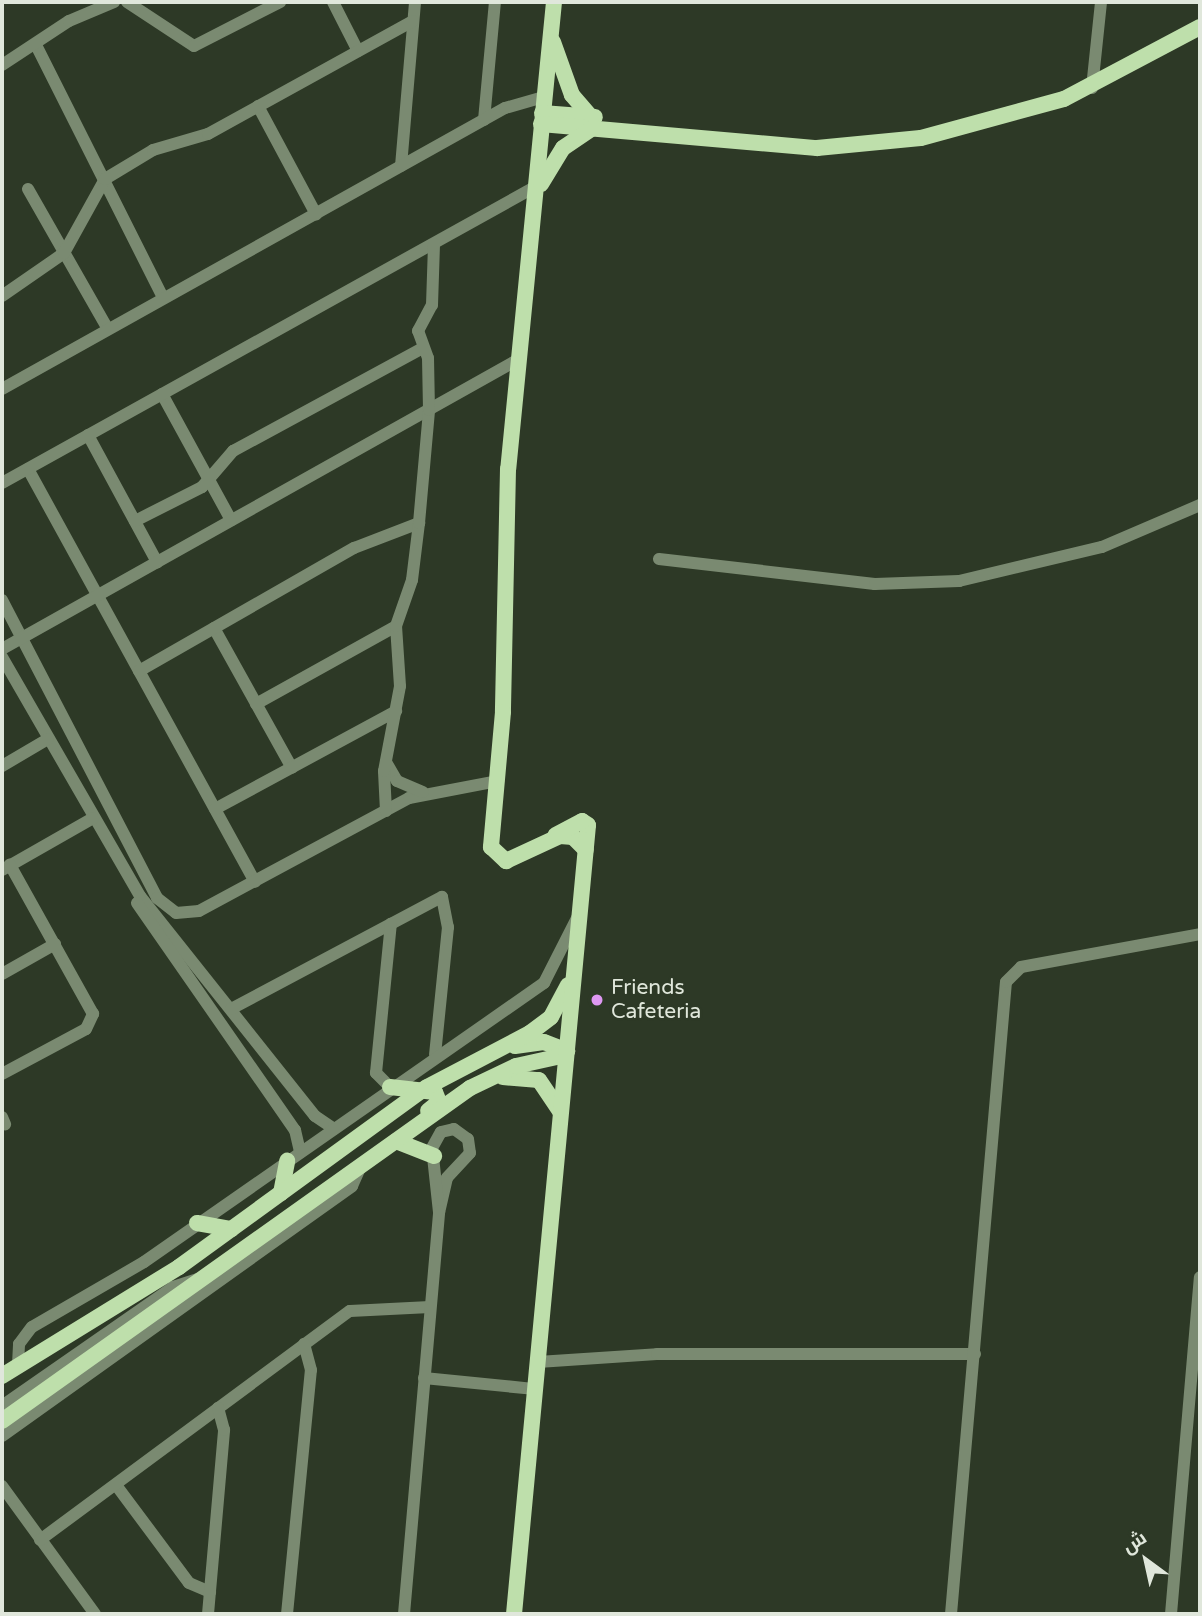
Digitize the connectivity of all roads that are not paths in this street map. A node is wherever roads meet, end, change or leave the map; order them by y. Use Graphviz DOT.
graph roads {
  1 [pos="114,2"];
  2 [pos="127,2"];
  3 [pos="280,2"];
  4 [pos="333,2"];
  5 [pos="415,2"];
  6 [pos="495,2"];
  7 [pos="554,2"];
  8 [pos="1101,2"];
  9 [pos="413,21"];
  10 [pos="1200,26"];
  11 [pos="551,30"];
  12 [pos="36,45"];
  13 [pos="358,51"];
  14 [pos="2,65"];
  15 [pos="1092,88"];
  16 [pos="258,107"];
  17 [pos="542,111"];
  18 [pos="484,120"];
  19 [pos="592,122"];
  20 [pos="401,166"];
  21 [pos="104,179"];
  22 [pos="28,189"];
  23 [pos="535,195"];
  24 [pos="316,214"];
  25 [pos="434,244"];
  26 [pos="64,253"];
  27 [pos="2,296"];
  28 [pos="163,299"];
  29 [pos="108,329"];
  30 [pos="423,348"];
  31 [pos="519,359"];
  32 [pos="2,389"];
  33 [pos="162,394"];
  34 [pos="429,410"];
  35 [pos="88,435"];
  36 [pos="27,469"];
  37 [pos="209,480"];
  38 [pos="2,483"];
  39 [pos="1200,505"];
  40 [pos="231,520"];
  41 [pos="135,521"];
  42 [pos="419,523"];
  43 [pos="659,559"];
  44 [pos="157,562"];
  45 [pos="97,595"];
  46 [pos="2,600"];
  47 [pos="396,626"];
  48 [pos="214,628"];
  49 [pos="22,638"];
  50 [pos="2,649"];
  51 [pos="2,657"];
  52 [pos="139,671"];
  53 [pos="256,704"];
  54 [pos="396,711"];
  55 [pos="48,739"];
  56 [pos="386,762"];
  57 [pos="2,766"];
  58 [pos="292,768"];
  59 [pos="498,781"];
  60 [pos="423,792"];
  61 [pos="215,809"];
  62 [pos="386,811"];
  63 [pos="93,818"];
  64 [pos="550,841"];
  65 [pos="586,850"];
  66 [pos="114,856"];
  67 [pos="6,868"];
  68 [pos="256,882"];
  69 [pos="580,912"];
  70 [pos="391,924"];
  71 [pos="1200,934"];
  72 [pos="55,944"];
  73 [pos="573,973"];
  74 [pos="2,974"];
  75 [pos="231,1009"];
  76 [pos="567,1053"];
  77 [pos="435,1054"];
  78 [pos="467,1064"];
  79 [pos="2,1074"];
  80 [pos="282,1074"];
  81 [pos="390,1087"];
  82 [pos="427,1087"];
  83 [pos="265,1088"];
  84 [pos="439,1111"];
  85 [pos="561,1113"];
  86 [pos="334,1129"];
  87 [pos="402,1137"];
  88 [pos="434,1156"];
  89 [pos="294,1157"];
  90 [pos="362,1164"];
  91 [pos="281,1193"];
  92 [pos="439,1212"];
  93 [pos="197,1223"];
  94 [pos="231,1229"];
  95 [pos="1200,1277"];
  96 [pos="198,1279"];
  97 [pos="430,1307"];
  98 [pos="132,1334"];
  99 [pos="304,1344"];
  100 [pos="975,1354"];
  101 [pos="538,1362"];
  102 [pos="18,1364"];
  103 [pos="2,1376"];
  104 [pos="424,1378"];
  105 [pos="535,1389"];
  106 [pos="2,1406"];
  107 [pos="218,1408"];
  108 [pos="2,1421"];
  109 [pos="2,1436"];
  110 [pos="116,1485"];
  111 [pos="2,1486"];
  112 [pos="40,1540"];
  113 [pos="210,1592"];
  114 [pos="95,1614"];
  115 [pos="208,1614"];
  116 [pos="287,1614"];
  117 [pos="404,1614"];
  118 [pos="514,1614"];
  119 [pos="951,1614"];
  120 [pos="1171,1614"];
  1 -- 12 [label="street"];
  2 -- 3 [label="street"];
  4 -- 13 [label="street"];
  5 -- 9 [label="street"];
  6 -- 18 [label="street"];
  7 -- 11 [label="main road"];
  8 -- 15 [label="street"];
  9 -- 13 [label="street"];
  9 -- 20 [label="street"];
  10 -- 15 [label="main road"];
  11 -- 17 [label="main road"];
  11 -- 19 [label="main road"];
  12 -- 14 [label="street"];
  12 -- 21 [label="street"];
  13 -- 16 [label="street"];
  15 -- 19 [label="main road"];
  16 -- 21 [label="street"];
  16 -- 24 [label="street"];
  17 -- 18 [label="street"];
  17 -- 19 [label="main road"];
  17 -- 23 [label="main road"];
  18 -- 20 [label="street"];
  19 -- 23 [label="main road"];
  20 -- 24 [label="street"];
  21 -- 26 [label="street"];
  21 -- 28 [label="street"];
  22 -- 26 [label="street"];
  23 -- 25 [label="street"];
  23 -- 31 [label="main road"];
  24 -- 28 [label="street"];
  25 -- 30 [label="street"];
  25 -- 33 [label="street"];
  26 -- 27 [label="street"];
  26 -- 29 [label="street"];
  28 -- 29 [label="street"];
  29 -- 32 [label="street"];
  30 -- 34 [label="street"];
  30 -- 37 [label="street"];
  31 -- 34 [label="street"];
  31 -- 59 [label="main road"];
  33 -- 35 [label="street"];
  33 -- 37 [label="street"];
  34 -- 40 [label="street"];
  34 -- 42 [label="street"];
  35 -- 36 [label="street"];
  35 -- 41 [label="street"];
  36 -- 38 [label="street"];
  36 -- 45 [label="street"];
  37 -- 40 [label="street"];
  37 -- 41 [label="street"];
  39 -- 43 [label="street"];
  40 -- 44 [label="street"];
  41 -- 44 [label="street"];
  42 -- 47 [label="street"];
  42 -- 48 [label="street"];
  44 -- 45 [label="street"];
  45 -- 49 [label="street"];
  45 -- 52 [label="street"];
  46 -- 49 [label="street"];
  47 -- 53 [label="street"];
  47 -- 54 [label="street"];
  48 -- 52 [label="street"];
  48 -- 53 [label="street"];
  49 -- 50 [label="street"];
  49 -- 68 [label="street"];
  51 -- 55 [label="street"];
  52 -- 61 [label="street"];
  53 -- 58 [label="street"];
  54 -- 56 [label="street"];
  54 -- 58 [label="street"];
  55 -- 57 [label="street"];
  55 -- 63 [label="street"];
  56 -- 60 [label="street"];
  56 -- 62 [label="street"];
  58 -- 61 [label="street"];
  59 -- 60 [label="street"];
  59 -- 64 [label="main road"];
  60 -- 62 [label="street"];
  61 -- 68 [label="street"];
  62 -- 68 [label="street"];
  63 -- 66 [label="street"];
  63 -- 67 [label="street"];
  64 -- 65 [label="main road"];
  64 -- 65 [label="main road"];
  65 -- 69 [label="main road"];
  66 -- 75 [label="street"];
  66 -- 83 [label="street"];
  67 -- 72 [label="street"];
  69 -- 73 [label="main road"];
  69 -- 77 [label="street"];
  70 -- 75 [label="street"];
  70 -- 77 [label="street"];
  70 -- 81 [label="street"];
  71 -- 100 [label="street"];
  72 -- 74 [label="street"];
  72 -- 79 [label="street"];
  73 -- 76 [label="main road"];
  73 -- 78 [label="main road"];
  75 -- 80 [label="street"];
  76 -- 78 [label="main road"];
  76 -- 84 [label="main road"];
  76 -- 85 [label="main road"];
  77 -- 81 [label="street"];
  78 -- 82 [label="main road"];
  80 -- 83 [label="street"];
  80 -- 86 [label="street"];
  81 -- 82 [label="main road"];
  81 -- 86 [label="street"];
  82 -- 87 [label="main road"];
  82 -- 91 [label="main road"];
  83 -- 89 [label="street"];
  84 -- 85 [label="main road"];
  84 -- 87 [label="main road"];
  85 -- 101 [label="main road"];
  86 -- 89 [label="street"];
  87 -- 88 [label="main road"];
  87 -- 90 [label="main road"];
  88 -- 92 [label="street"];
  88 -- 92 [label="street"];
  89 -- 91 [label="main road"];
  89 -- 93 [label="street"];
  90 -- 96 [label="main road"];
  90 -- 98 [label="street"];
  91 -- 94 [label="main road"];
  92 -- 97 [label="street"];
  93 -- 94 [label="main road"];
  93 -- 102 [label="street"];
  94 -- 102 [label="main road"];
  95 -- 120 [label="street"];
  96 -- 98 [label="main road"];
  96 -- 106 [label="street"];
  97 -- 99 [label="street"];
  97 -- 104 [label="street"];
  98 -- 108 [label="main road"];
  98 -- 109 [label="street"];
  99 -- 107 [label="street"];
  99 -- 116 [label="street"];
  100 -- 101 [label="street"];
  100 -- 119 [label="street"];
  101 -- 105 [label="main road"];
  102 -- 103 [label="main road"];
  104 -- 105 [label="street"];
  104 -- 117 [label="street"];
  105 -- 118 [label="main road"];
  107 -- 110 [label="street"];
  107 -- 113 [label="street"];
  110 -- 112 [label="street"];
  110 -- 113 [label="street"];
  111 -- 112 [label="street"];
  112 -- 114 [label="street"];
  113 -- 115 [label="street"];
}
